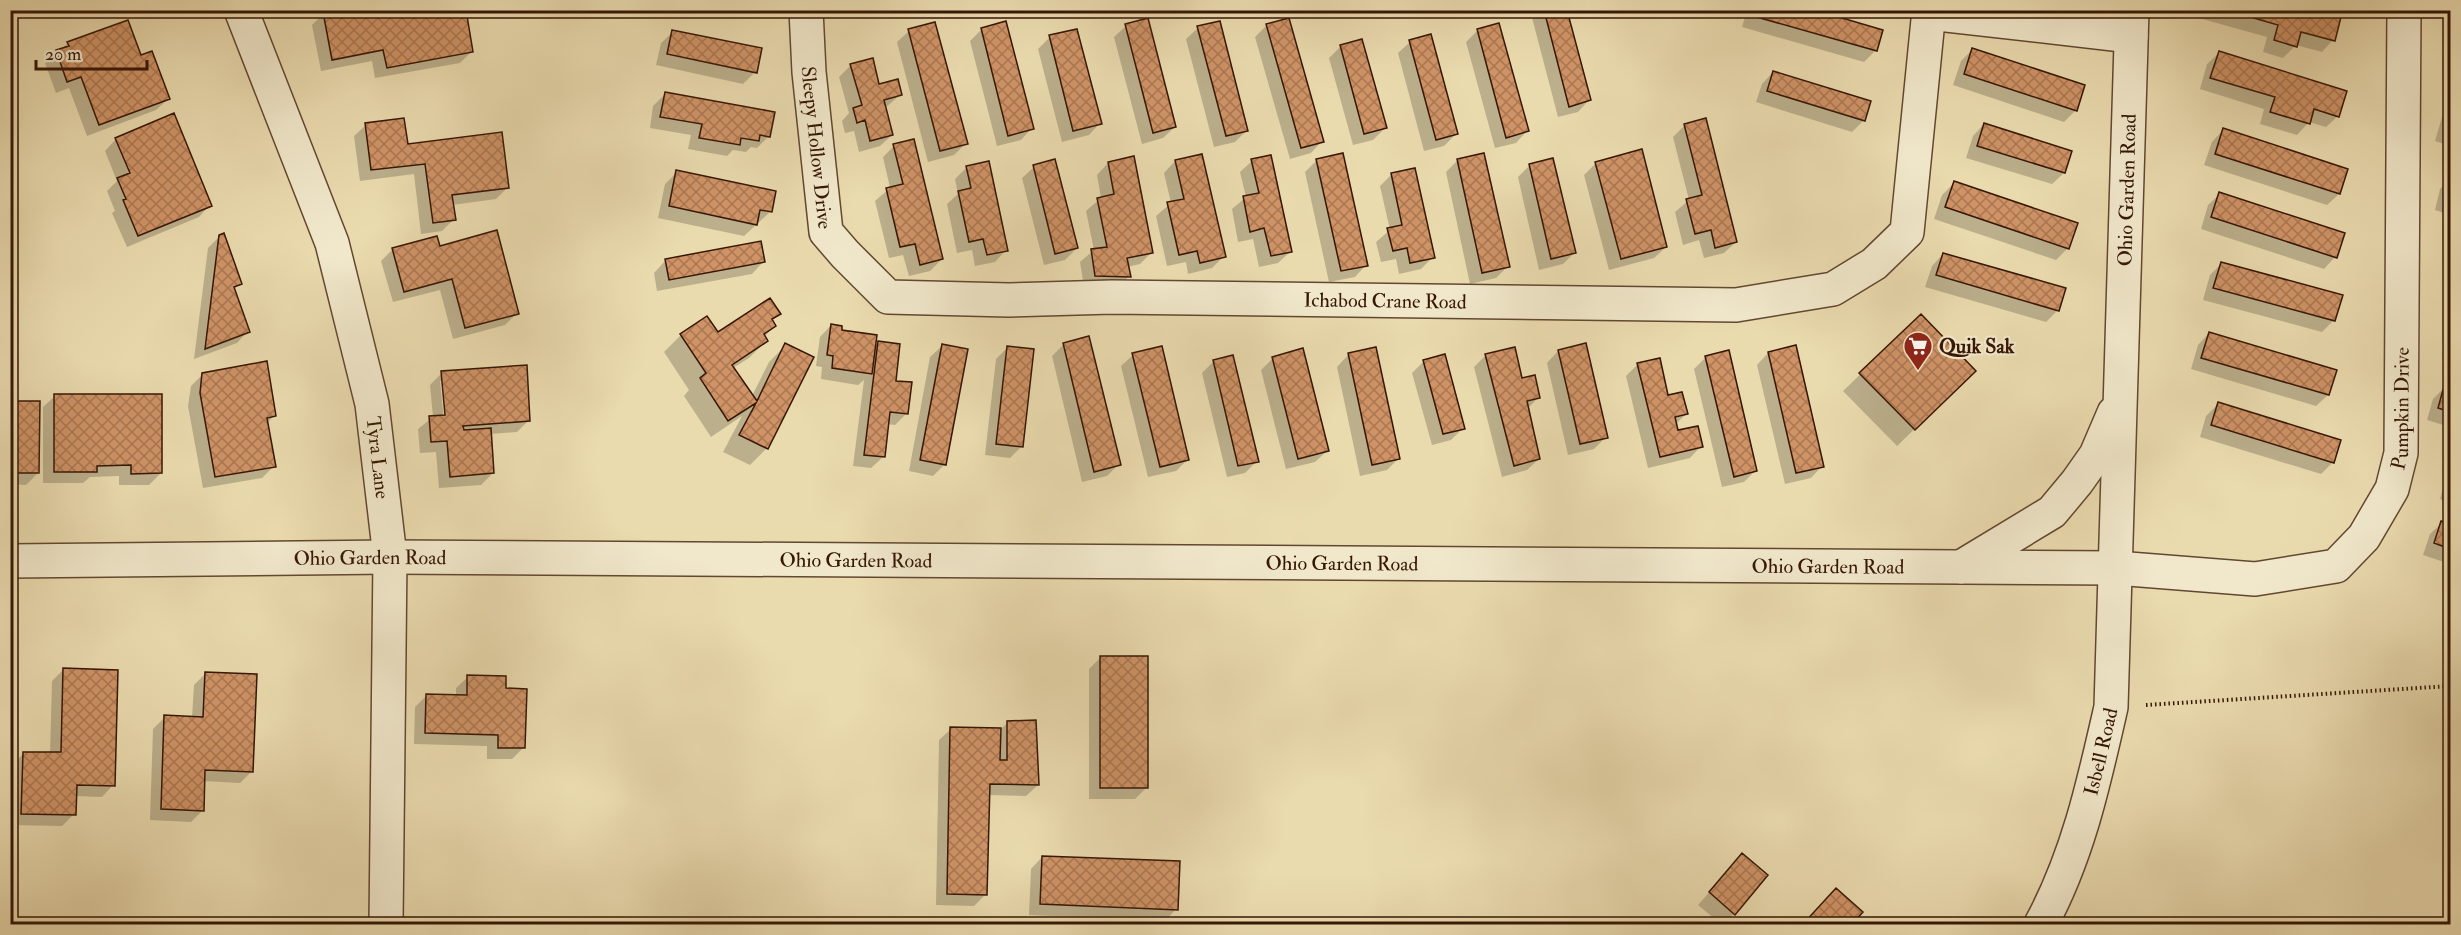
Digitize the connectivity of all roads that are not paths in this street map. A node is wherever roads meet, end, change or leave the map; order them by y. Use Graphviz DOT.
graph roads {
  1 [pos="241,10"];
  2 [pos="806,10"];
  3 [pos="2404,10"];
  4 [pos="1929,12"];
  5 [pos="2131,23"];
  6 [pos="888,297"];
  7 [pos="2120,397"];
  8 [pos="390,557"];
  9 [pos="10,561"];
  10 [pos="1960,567"];
  11 [pos="2116,568"];
  12 [pos="386,924"];
  13 [pos="2041,924"];
  1 -- 8 [label="street, Tyra Lane"];
  2 -- 6 [label="street, Sleepy Hollow Drive"];
  3 -- 11 [label="street, Pumpkin Drive"];
  4 -- 5 [label="street"];
  4 -- 6 [label="street, Ichabod Crane Road"];
  5 -- 7 [label="street, Ohio Garden Road"];
  7 -- 10 [label="street"];
  7 -- 11 [label="street, Ohio Garden Road"];
  8 -- 9 [label="street, Ohio Garden Road"];
  8 -- 10 [label="street, Ohio Garden Road"];
  8 -- 12 [label="street, Tyra Lane"];
  10 -- 11 [label="street, Ohio Garden Road"];
  11 -- 13 [label="street, Isbell Road"];
}
